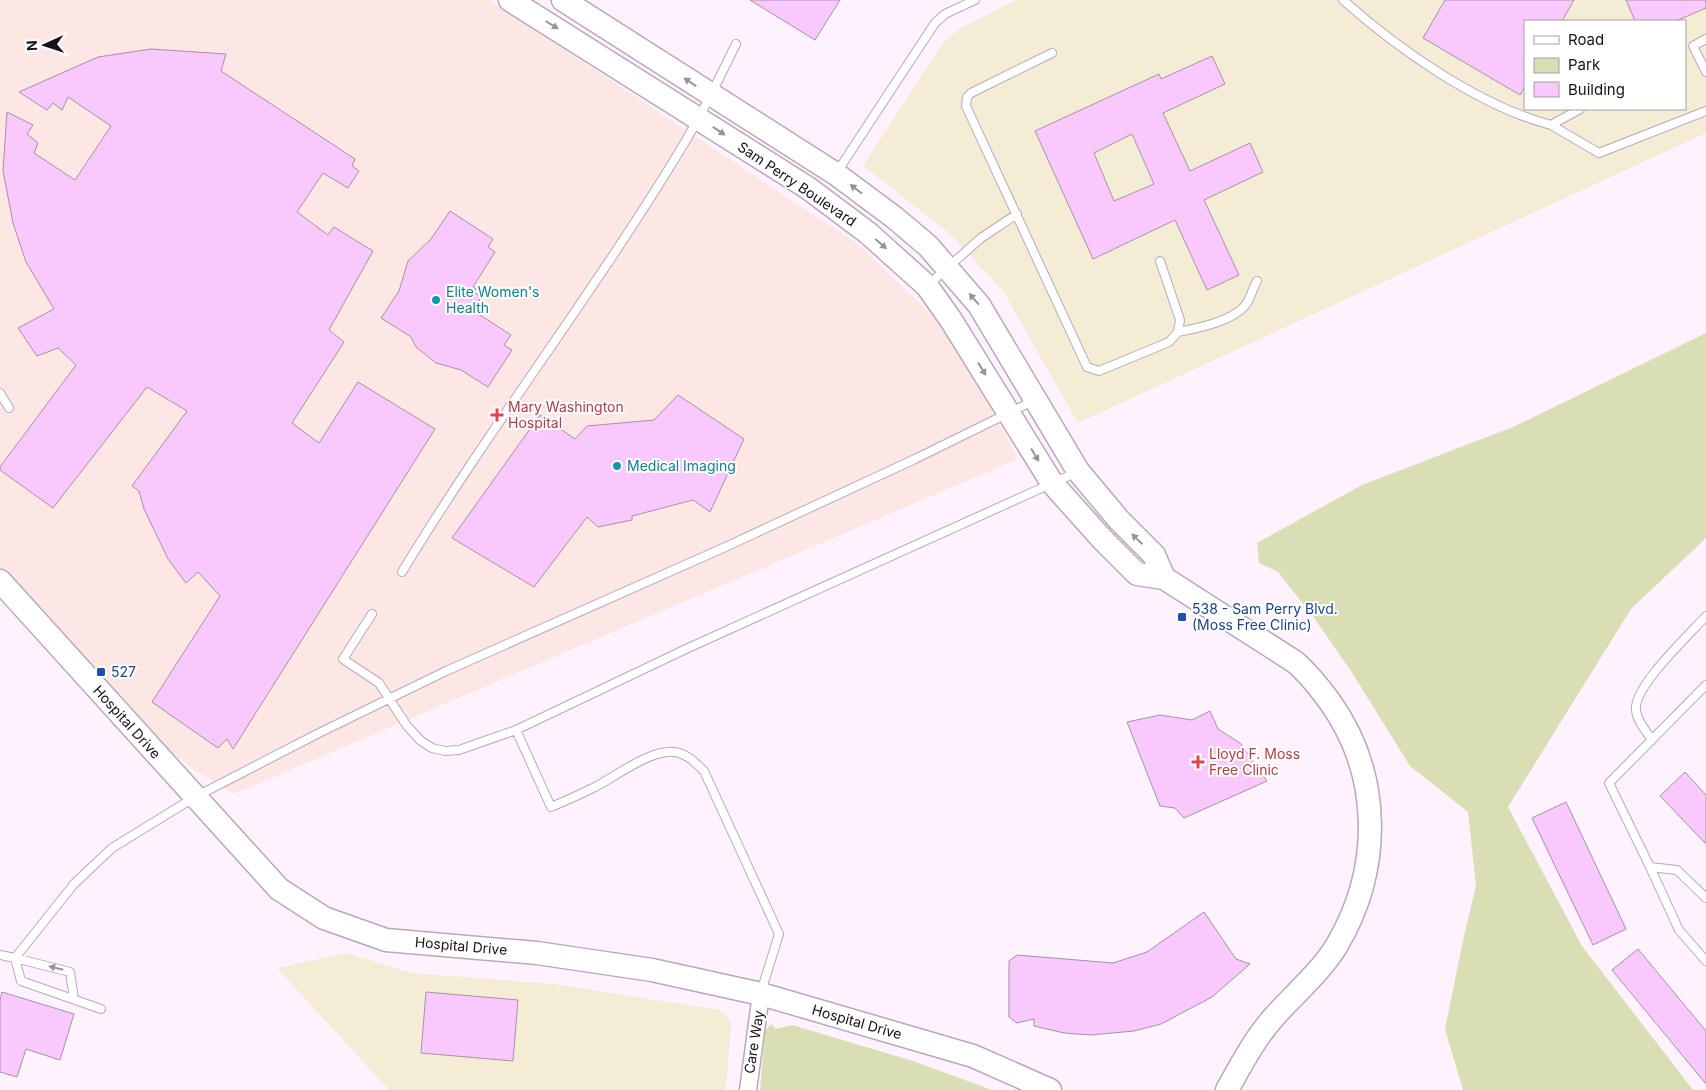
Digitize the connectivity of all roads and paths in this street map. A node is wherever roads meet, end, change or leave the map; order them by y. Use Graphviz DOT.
graph roads {
  1 [pos="510,0"];
  2 [pos="563,0"];
  3 [pos="975,0"];
  4 [pos="1343,0"];
  5 [pos="1706,39"];
  6 [pos="736,44"];
  7 [pos="1693,46"];
  8 [pos="1686,50"];
  9 [pos="1052,53"];
  10 [pos="1706,72"];
  11 [pos="710,95"];
  12 [pos="1578,110"];
  13 [pos="1706,111"];
  14 [pos="698,117"];
  15 [pos="1551,125"];
  16 [pos="836,174"];
  17 [pos="1016,214"];
  18 [pos="1160,261"];
  19 [pos="946,268"];
  20 [pos="1257,281"];
  21 [pos="927,286"];
  22 [pos="1178,332"];
  23 [pos="0,393"];
  24 [pos="1037,400"];
  25 [pos="9,408"];
  26 [pos="1010,413"];
  27 [pos="1078,471"];
  28 [pos="1052,483"];
  29 [pos="402,572"];
  30 [pos="1164,578"];
  31 [pos="0,582"];
  32 [pos="372,614"];
  33 [pos="1706,616"];
  34 [pos="1706,685"];
  35 [pos="391,699"];
  36 [pos="516,730"];
  37 [pos="1652,740"];
  38 [pos="195,797"];
  39 [pos="1650,867"];
  40 [pos="1706,898"];
  41 [pos="0,955"];
  42 [pos="15,958"];
  43 [pos="1706,961"];
  44 [pos="761,994"];
  45 [pos="74,999"];
  46 [pos="101,1009"];
  47 [pos="748,1090"];
  48 [pos="1050,1090"];
  49 [pos="1227,1090"];
  1 -- 14 [label="street, Sam Perry Boulevard, one-way"];
  11 -- 2 [label="street, Sam Perry Boulevard, one-way"];
  3 -- 16 [label="lane"];
  4 -- 15 [label="lane"];
  5 -- 7 [label="lane"];
  6 -- 11 [label="lane"];
  7 -- 8 [label="lane"];
  7 -- 10 [label="lane"];
  9 -- 17 [label="lane"];
  11 -- 14 [label="lane"];
  11 -- 16 [label="street, Sam Perry Boulevard"];
  12 -- 15 [label="lane"];
  13 -- 15 [label="lane"];
  14 -- 21 [label="street, Sam Perry Boulevard, one-way"];
  14 -- 29 [label="lane"];
  19 -- 16 [label="street, Sam Perry Boulevard, one-way"];
  17 -- 19 [label="lane"];
  17 -- 22 [label="lane"];
  18 -- 22 [label="lane"];
  19 -- 21 [label="lane"];
  24 -- 19 [label="street, Sam Perry Boulevard, one-way"];
  20 -- 22 [label="lane"];
  21 -- 26 [label="street, Sam Perry Boulevard, one-way"];
  23 -- 25 [label="lane"];
  24 -- 26 [label="lane"];
  24 -- 27 [label="street, Sam Perry Boulevard"];
  26 -- 28 [label="street, Sam Perry Boulevard, one-way"];
  26 -- 35 [label="lane"];
  27 -- 28 [label="lane"];
  30 -- 27 [label="street, Sam Perry Boulevard, one-way"];
  28 -- 30 [label="street, Sam Perry Boulevard"];
  28 -- 36 [label="lane"];
  30 -- 49 [label="street, Sam Perry Boulevard"];
  31 -- 38 [label="street, Hospital Drive"];
  32 -- 35 [label="lane"];
  33 -- 37 [label="lane"];
  34 -- 37 [label="lane"];
  35 -- 36 [label="lane"];
  35 -- 38 [label="lane"];
  36 -- 44 [label="lane"];
  37 -- 39 [label="lane"];
  38 -- 42 [label="lane"];
  38 -- 44 [label="street, Hospital Drive"];
  39 -- 40 [label="lane"];
  39 -- 43 [label="lane"];
  41 -- 42 [label="lane"];
  42 -- 45 [label="lane"];
  45 -- 42 [label="lane, one-way"];
  44 -- 47 [label="street, Care Way"];
  44 -- 48 [label="street, Hospital Drive"];
  45 -- 46 [label="lane"];
}
